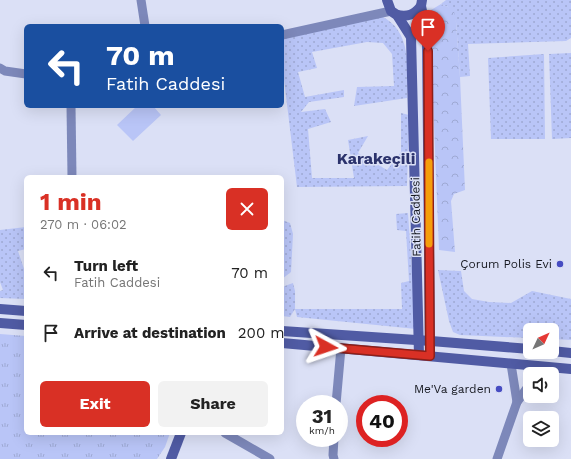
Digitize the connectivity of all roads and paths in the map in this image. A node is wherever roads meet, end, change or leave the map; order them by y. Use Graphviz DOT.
graph roads {
  1 [pos="141,0"];
  2 [pos="387,0"];
  3 [pos="422,3"];
  4 [pos="394,13"];
  5 [pos="145,24"];
  6 [pos="284,35"];
  7 [pos="0,68"];
  8 [pos="24,74"];
  9 [pos="71,108"];
  10 [pos="72,175"];
  11 [pos="0,309"];
  12 [pos="24,311"];
  13 [pos="0,323"];
  14 [pos="24,325"];
  15 [pos="284,331"];
  16 [pos="419,340"];
  17 [pos="430,341"];
  18 [pos="284,343"];
  19 [pos="341,348"];
  20 [pos="523,348"];
  21 [pos="559,352"];
  22 [pos="571,353"];
  23 [pos="419,355"];
  24 [pos="430,356"];
  25 [pos="511,364"];
  26 [pos="523,367"];
  27 [pos="571,369"];
  28 [pos="559,370"];
  29 [pos="523,394"];
  30 [pos="337,395"];
  31 [pos="517,402"];
  32 [pos="179,435"];
  33 [pos="228,435"];
  34 [pos="333,447"];
  35 [pos="171,459"];
  36 [pos="270,459"];
  37 [pos="334,459"];
  38 [pos="497,459"];
  1 -- 5 [label="street"];
  2 -- 4 [label="main road, Fatih Caddesi"];
  3 -- 4 [label="main road, Fatih Caddesi"];
  3 -- 17 [label="main road, Fatih Caddesi"];
  4 -- 6 [label="street"];
  4 -- 16 [label="main road, Fatih Caddesi"];
  7 -- 8 [label="street"];
  9 -- 10 [label="street"];
  11 -- 12 [label="main road"];
  13 -- 14 [label="main road"];
  15 -- 16 [label="main road"];
  16 -- 17 [label="main road"];
  16 -- 23 [label="main road, Fatih Caddesi"];
  17 -- 20 [label="main road"];
  17 -- 24 [label="main road, Fatih Caddesi"];
  18 -- 19 [label="main road"];
  19 -- 23 [label="main road"];
  19 -- 30 [label="street"];
  21 -- 22 [label="main road"];
  23 -- 24 [label="main road"];
  24 -- 25 [label="main road"];
  25 -- 26 [label="main road"];
  25 -- 31 [label="street"];
  27 -- 28 [label="main road"];
  29 -- 31 [label="street"];
  31 -- 38 [label="street"];
  32 -- 35 [label="main road"];
  33 -- 36 [label="street"];
  34 -- 37 [label="street"];
}
